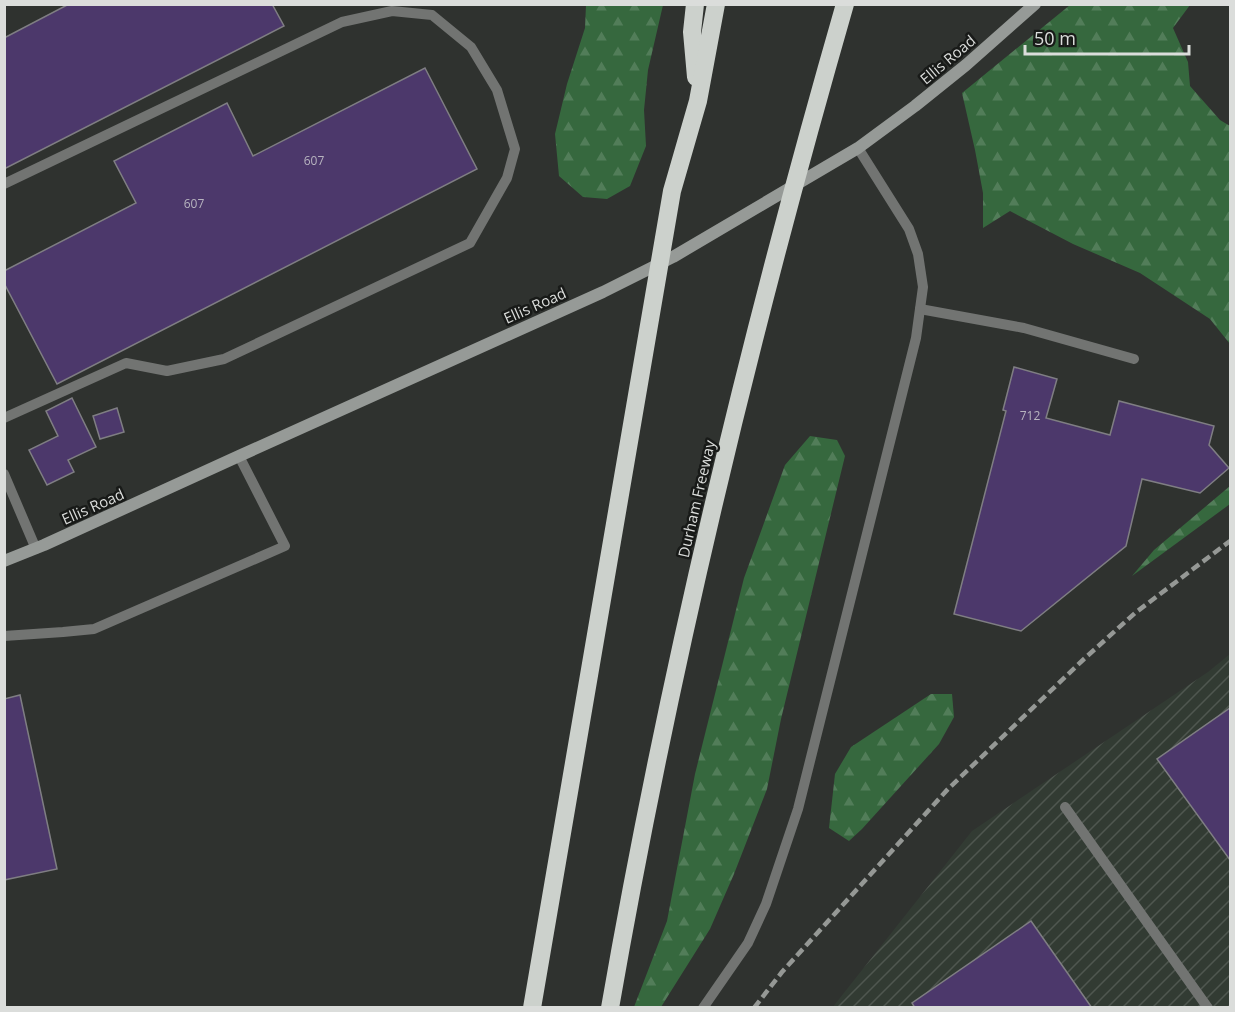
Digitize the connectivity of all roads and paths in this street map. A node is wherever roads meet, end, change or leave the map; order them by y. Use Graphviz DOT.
graph roads {
  1 [pos="695,4"];
  2 [pos="716,4"];
  3 [pos="846,4"];
  4 [pos="1035,4"];
  5 [pos="698,101"];
  6 [pos="858,148"];
  7 [pos="4,184"];
  8 [pos="920,309"];
  9 [pos="1134,359"];
  10 [pos="4,418"];
  11 [pos="239,456"];
  12 [pos="4,474"];
  13 [pos="36,549"];
  14 [pos="4,561"];
  15 [pos="4,636"];
  16 [pos="1065,807"];
  17 [pos="532,1008"];
  18 [pos="610,1008"];
  19 [pos="703,1008"];
  20 [pos="1208,1008"];
  1 -- 5 [label="highway"];
  2 -- 5 [label="highway"];
  3 -- 18 [label="highway, Durham Freeway"];
  4 -- 6 [label="main road, Ellis Road"];
  5 -- 17 [label="highway"];
  6 -- 8 [label="lane"];
  6 -- 11 [label="main road, Ellis Road"];
  7 -- 10 [label="lane"];
  8 -- 9 [label="lane"];
  8 -- 19 [label="lane"];
  11 -- 13 [label="main road, Ellis Road"];
  11 -- 15 [label="lane"];
  12 -- 13 [label="lane"];
  13 -- 14 [label="main road, Ellis Road"];
  16 -- 20 [label="lane"];
}
